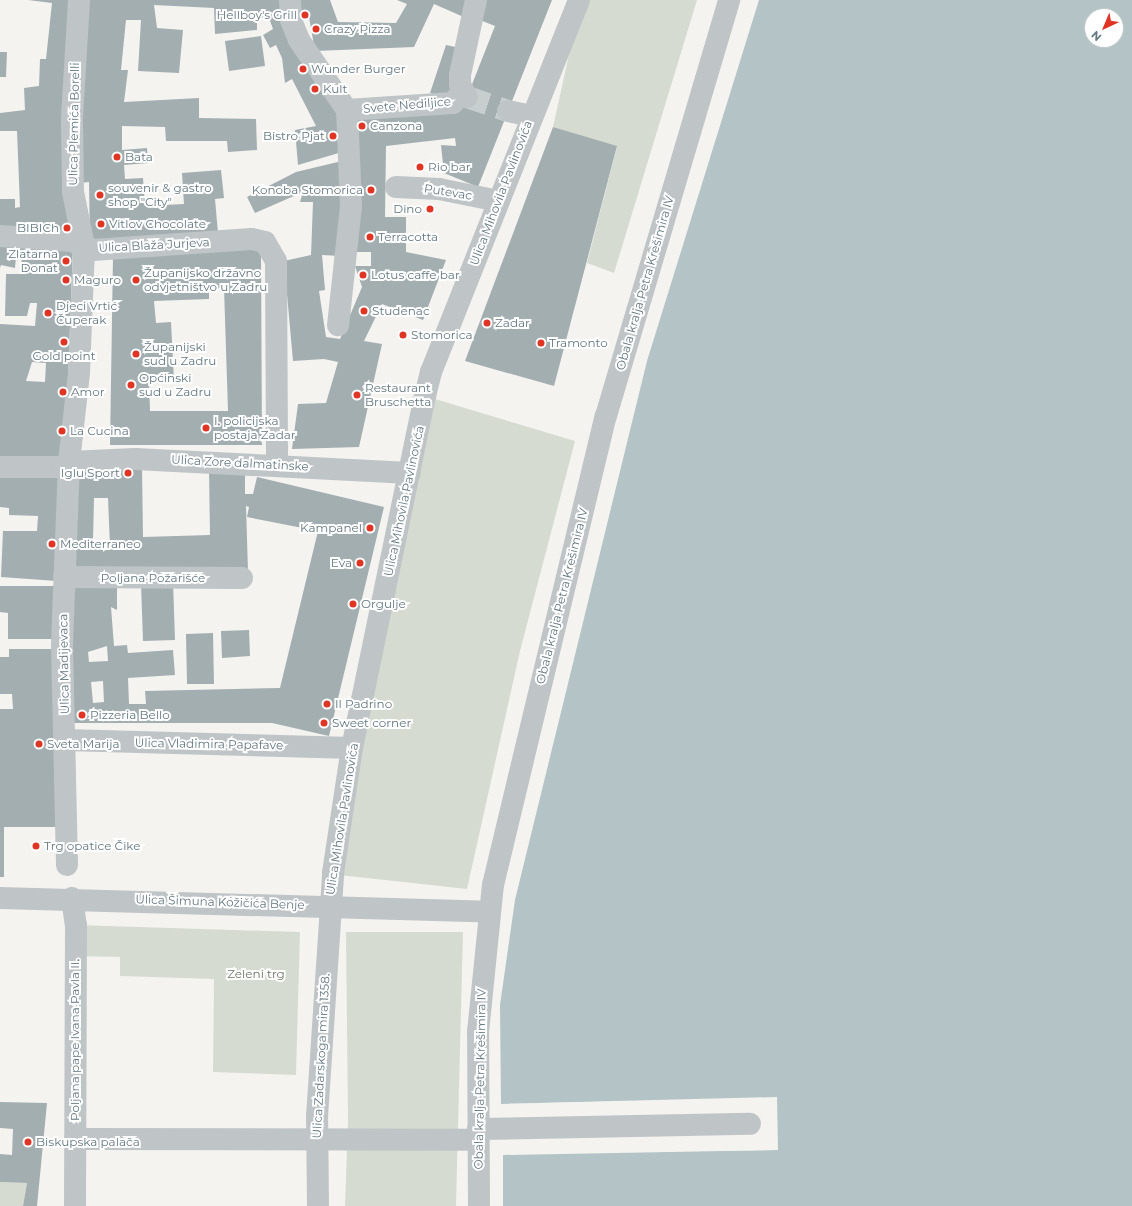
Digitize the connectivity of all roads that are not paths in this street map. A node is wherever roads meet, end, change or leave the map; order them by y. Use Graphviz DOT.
graph roads {
  1 [pos="79,0"];
  2 [pos="290,0"];
  3 [pos="476,0"];
  4 [pos="579,0"];
  5 [pos="729,0"];
  6 [pos="347,110"];
  7 [pos="508,111"];
  8 [pos="531,116"];
  9 [pos="396,187"];
  10 [pos="499,201"];
  11 [pos="0,236"];
  12 [pos="84,246"];
  13 [pos="338,325"];
  14 [pos="69,462"];
  15 [pos="277,464"];
  16 [pos="0,467"];
  17 [pos="410,473"];
  18 [pos="64,577"];
  19 [pos="242,578"];
  20 [pos="65,740"];
  21 [pos="352,748"];
  22 [pos="67,870"];
  23 [pos="0,898"];
  24 [pos="70,898"];
  25 [pos="329,905"];
  26 [pos="488,912"];
  27 [pos="750,1124"];
  28 [pos="478,1134"];
  29 [pos="317,1138"];
  30 [pos="75,1139"];
  31 [pos="75,1206"];
  32 [pos="318,1206"];
  33 [pos="479,1206"];
  1 -- 12 [label="street, Ulica Plemića Borelli"];
  2 -- 6 [label="street"];
  3 -- 6 [label="street, Svete Nediljice"];
  4 -- 8 [label="street, Ulica Mihovila Pavlinovića"];
  5 -- 26 [label="street, Obala kralja Petra Krešimira IV"];
  6 -- 13 [label="street"];
  7 -- 8 [label="street"];
  8 -- 10 [label="street, Ulica Mihovila Pavlinovića"];
  9 -- 10 [label="street, Putevac"];
  10 -- 17 [label="street, Ulica Mihovila Pavlinovića"];
  11 -- 12 [label="street, Ulica Blaža Jurjeva"];
  12 -- 14 [label="street, Ulica Plemića Borelli"];
  12 -- 15 [label="street, Ulica Blaža Jurjeva"];
  14 -- 15 [label="street, Ulica Zore dalmatinske"];
  14 -- 16 [label="street, Ulica Zore dalmatinske"];
  14 -- 18 [label="street, Ulica Madijevaca"];
  15 -- 17 [label="street, Ulica Zore dalmatinske"];
  17 -- 21 [label="street, Ulica Mihovila Pavlinovića"];
  18 -- 19 [label="street, Poljana Požarišće"];
  18 -- 20 [label="street, Ulica Madijevaca"];
  20 -- 21 [label="street, Ulica Vladimira Papafave"];
  20 -- 22 [label="street, Ulica Madijevaca"];
  21 -- 25 [label="street, Ulica Mihovila Pavlinovića"];
  22 -- 24 [label="street, Poljana pape Ivana Pavla II."];
  23 -- 24 [label="street, Ulica Šimuna Kožičića Benje"];
  24 -- 25 [label="street, Ulica Šimuna Kožičića Benje"];
  24 -- 30 [label="street, Poljana pape Ivana Pavla II."];
  25 -- 26 [label="street, Ulica Šimuna Kožičića Benje"];
  25 -- 29 [label="street, Ulica Zadarskoga mira 1358."];
  26 -- 28 [label="street, Obala kralja Petra Krešimira IV"];
  27 -- 28 [label="street"];
  28 -- 29 [label="street"];
  28 -- 33 [label="street, Obala kralja Petra Krešimira IV"];
  29 -- 30 [label="street"];
  29 -- 32 [label="street, Ulica Zadarskoga mira 1358."];
  30 -- 31 [label="street, Poljana pape Ivana Pavla II."];
}
